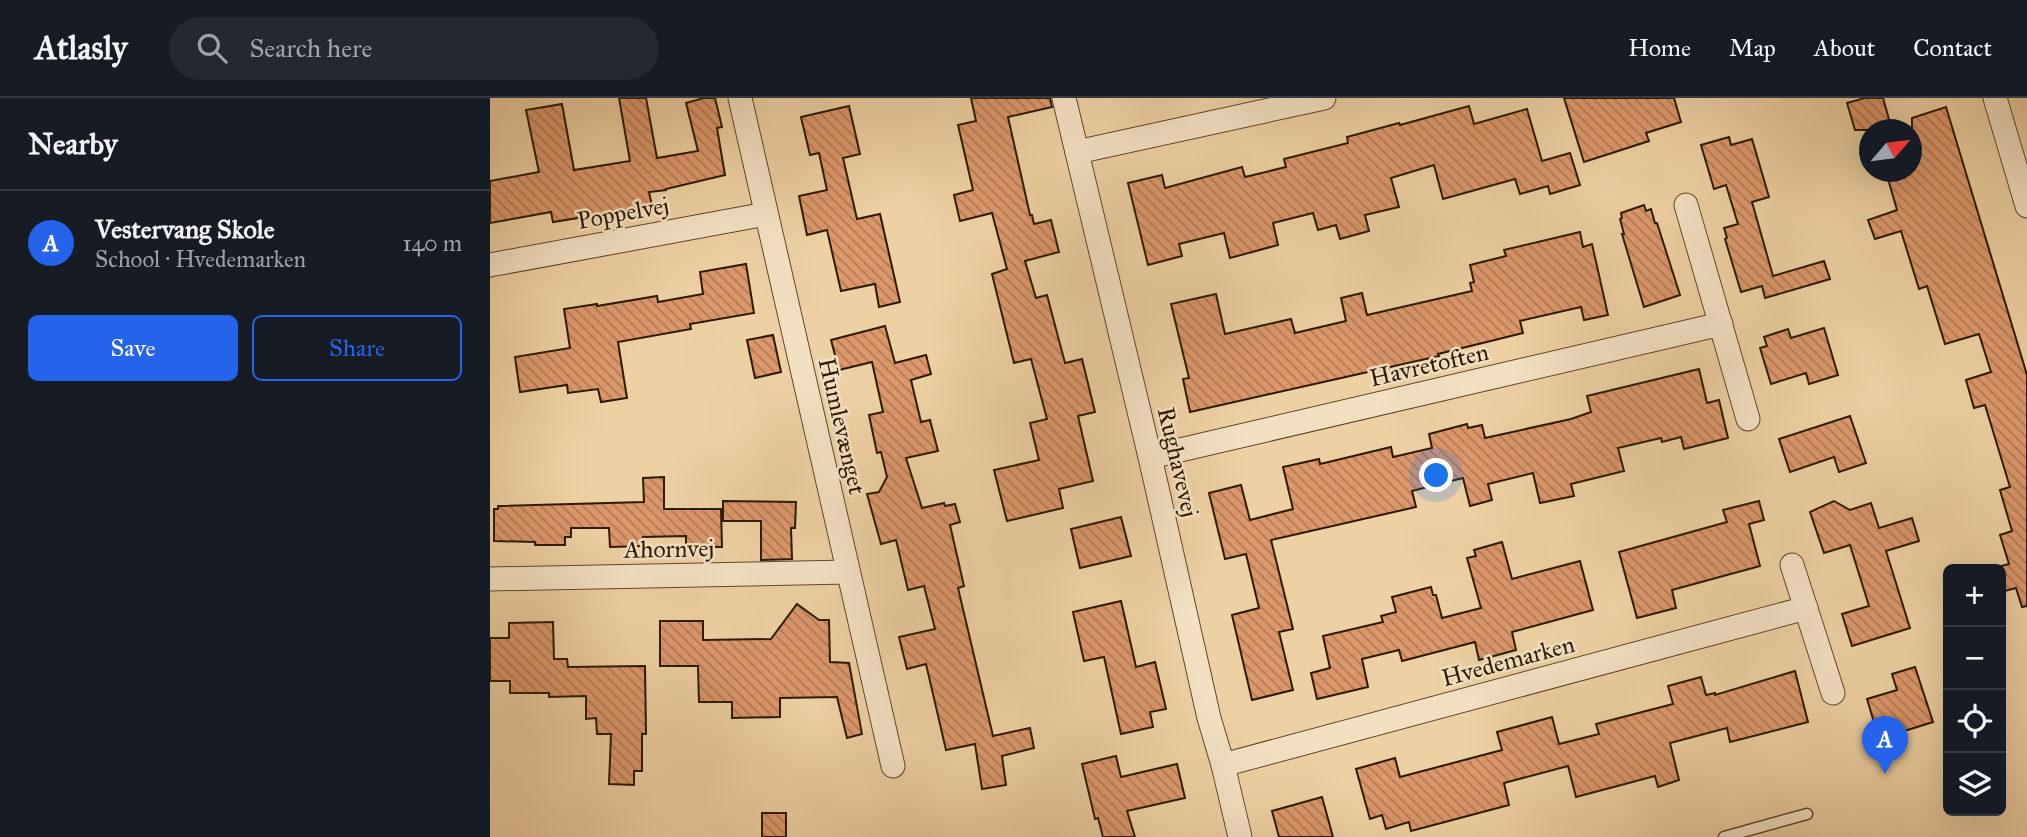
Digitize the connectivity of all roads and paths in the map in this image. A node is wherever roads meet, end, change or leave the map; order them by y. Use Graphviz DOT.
graph roads {
  1 [pos="740,98"];
  2 [pos="1064,98"];
  3 [pos="1324,98"];
  4 [pos="1994,98"];
  5 [pos="1077,152"];
  6 [pos="1686,205"];
  7 [pos="2027,206"];
  8 [pos="766,214"];
  9 [pos="490,265"];
  10 [pos="1721,324"];
  11 [pos="1748,419"];
  12 [pos="1150,457"];
  13 [pos="1793,565"];
  14 [pos="848,572"];
  15 [pos="490,579"];
  16 [pos="1806,608"];
  17 [pos="1833,693"];
  18 [pos="1223,765"];
  19 [pos="893,766"];
  20 [pos="1807,814"];
  21 [pos="1240,837"];
  22 [pos="1724,837"];
  1 -- 8 [label="street, Humlevænget"];
  2 -- 5 [label="street, Rughavevej"];
  3 -- 5 [label="street"];
  4 -- 7 [label="street"];
  5 -- 12 [label="street, Rughavevej"];
  6 -- 10 [label="street"];
  8 -- 9 [label="street, Poppelvej"];
  8 -- 14 [label="street, Humlevænget"];
  10 -- 11 [label="street"];
  10 -- 12 [label="street, Havretoften"];
  12 -- 18 [label="street, Rughavevej"];
  13 -- 16 [label="street"];
  14 -- 15 [label="street, Ahornvej"];
  14 -- 19 [label="street, Humlevænget"];
  16 -- 17 [label="street"];
  16 -- 18 [label="street, Hvedemarken"];
  18 -- 21 [label="street, Rughavevej"];
  20 -- 22 [label="lane"];
}
